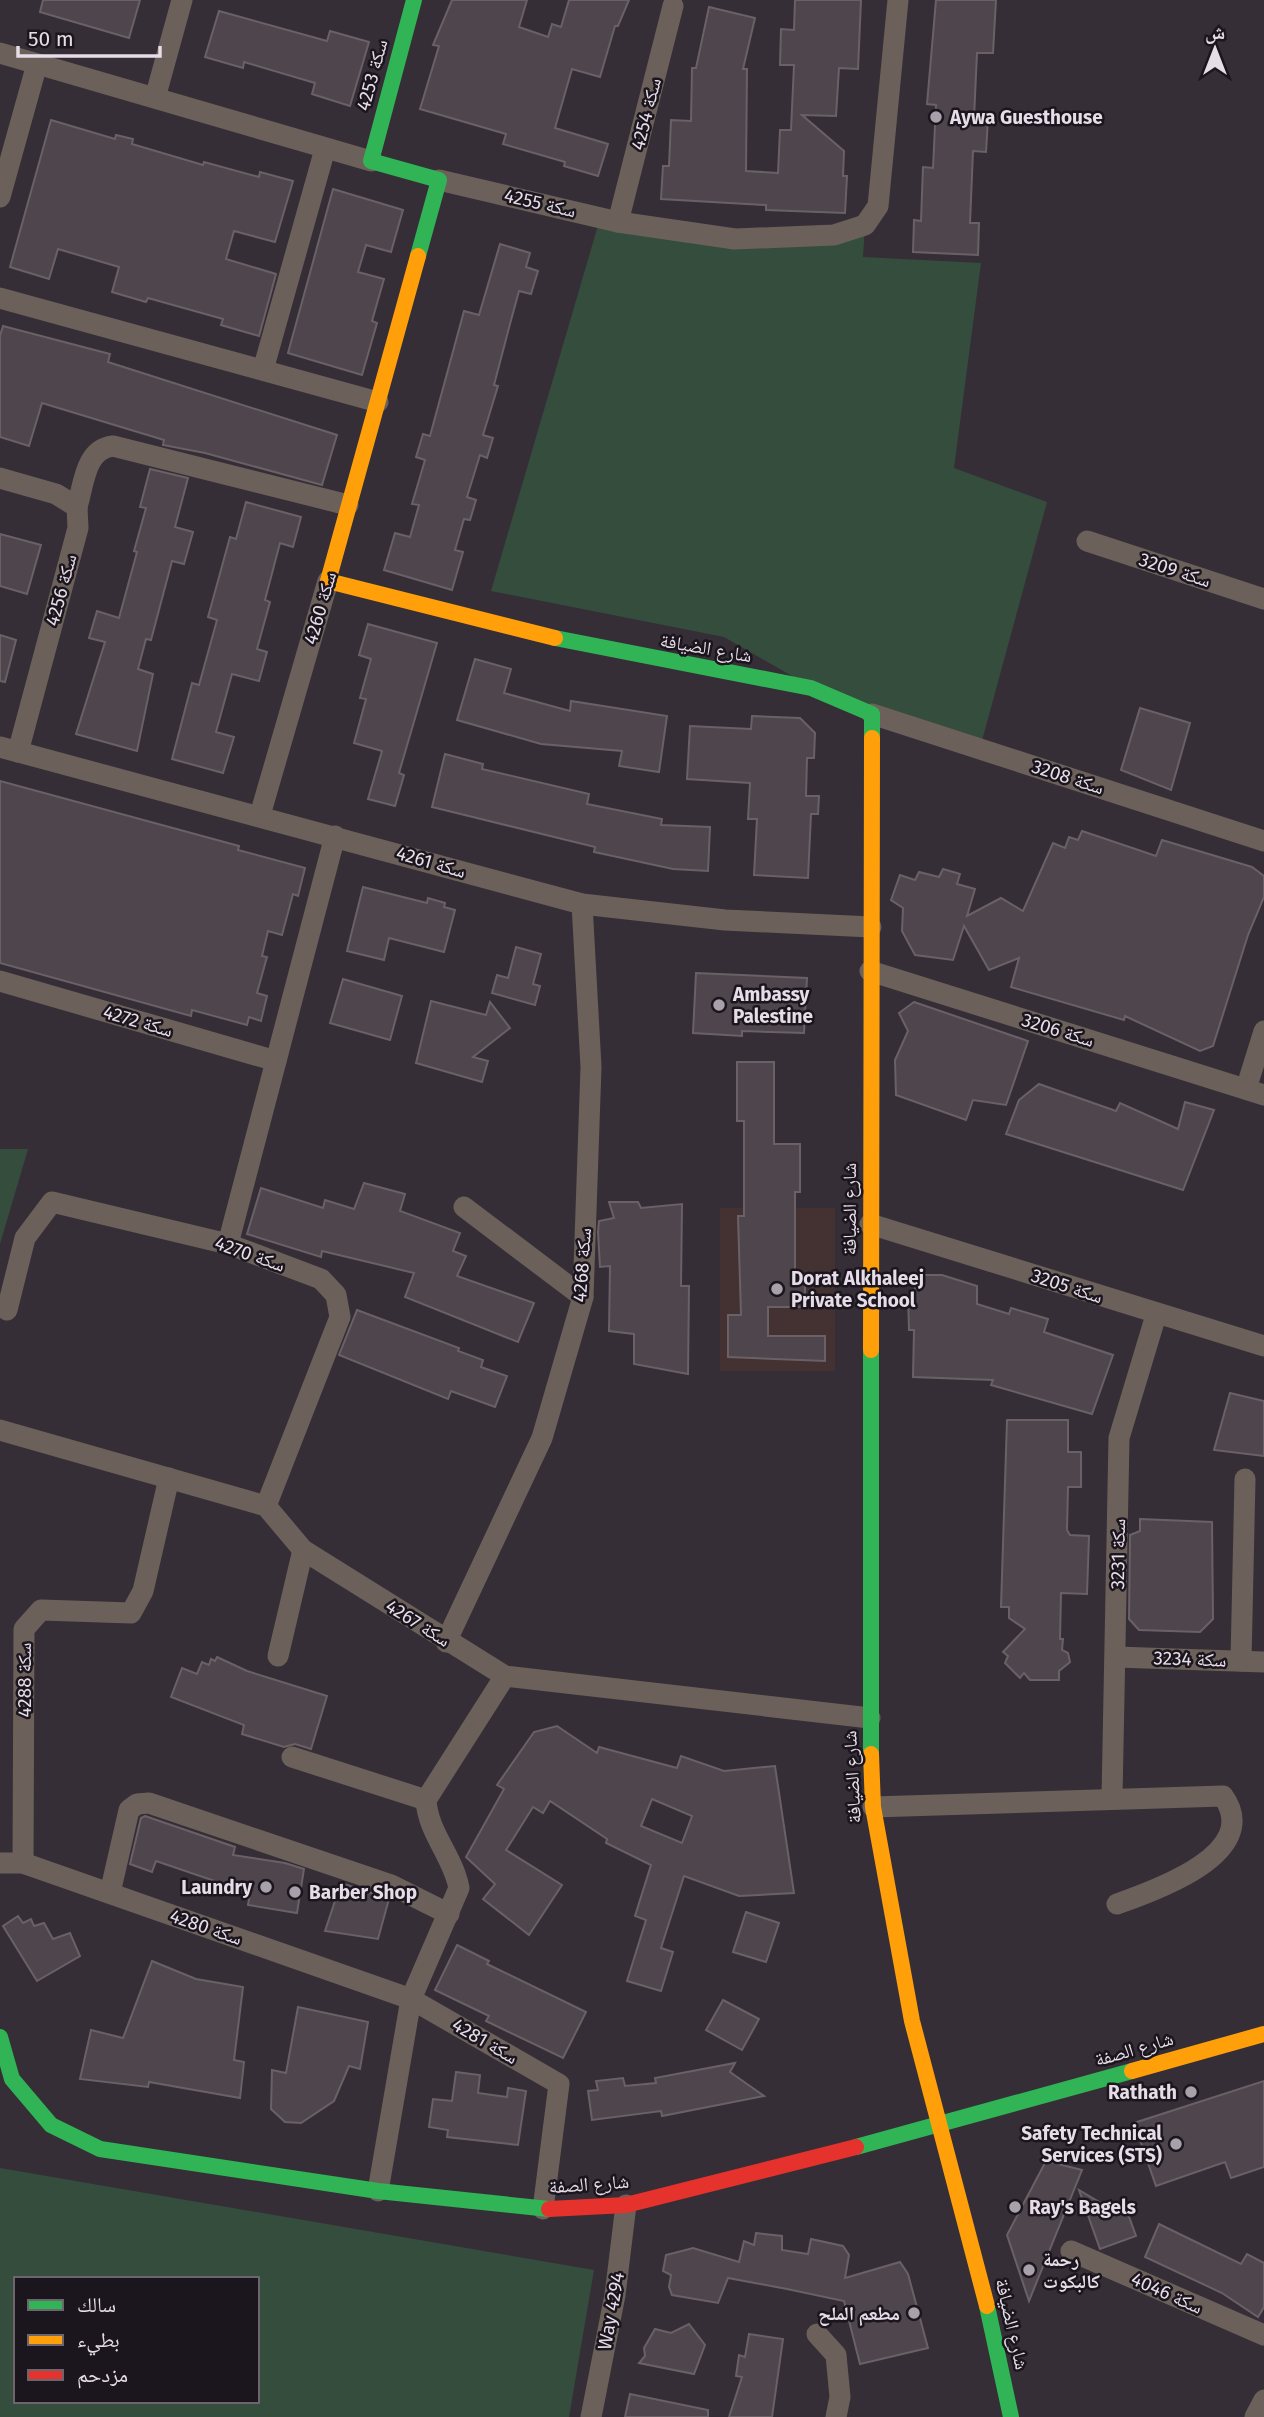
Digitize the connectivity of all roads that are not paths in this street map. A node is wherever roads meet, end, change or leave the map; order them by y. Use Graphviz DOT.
graph roads {
  1 [pos="182,0"];
  2 [pos="414,0"];
  3 [pos="898,0"];
  4 [pos="673,6"];
  5 [pos="0,53"];
  6 [pos="37,64"];
  7 [pos="155,99"];
  8 [pos="325,149"];
  9 [pos="371,161"];
  10 [pos="439,180"];
  11 [pos="0,197"];
  12 [pos="618,222"];
  13 [pos="0,298"];
  14 [pos="263,370"];
  15 [pos="378,402"];
  16 [pos="0,478"];
  17 [pos="348,505"];
  18 [pos="77,507"];
  19 [pos="1087,541"];
  20 [pos="328,581"];
  21 [pos="1264,599"];
  22 [pos="872,714"];
  23 [pos="9,749"];
  24 [pos="260,815"];
  25 [pos="335,836"];
  26 [pos="1264,841"];
  27 [pos="582,904"];
  28 [pos="871,927"];
  29 [pos="870,971"];
  30 [pos="0,981"];
  31 [pos="1264,1031"];
  32 [pos="276,1060"];
  33 [pos="1255,1092"];
  34 [pos="464,1207"];
  35 [pos="870,1224"];
  36 [pos="228,1244"];
  37 [pos="583,1297"];
  38 [pos="7,1310"];
  39 [pos="1156,1315"];
  40 [pos="1264,1346"];
  41 [pos="0,1430"];
  42 [pos="169,1478"];
  43 [pos="1245,1479"];
  44 [pos="266,1506"];
  45 [pos="303,1550"];
  46 [pos="446,1642"];
  47 [pos="278,1656"];
  48 [pos="1116,1657"];
  49 [pos="1241,1661"];
  50 [pos="1264,1662"];
  51 [pos="505,1676"];
  52 [pos="870,1718"];
  53 [pos="292,1756"];
  54 [pos="1112,1798"];
  55 [pos="426,1800"];
  56 [pos="873,1807"];
  57 [pos="0,1863"];
  58 [pos="23,1863"];
  59 [pos="110,1893"];
  60 [pos="1117,1904"];
  61 [pos="449,1914"];
  62 [pos="411,1999"];
  63 [pos="1264,2034"];
  64 [pos="0,2037"];
  65 [pos="6,2083"];
  66 [pos="939,2126"];
  67 [pos="378,2191"];
  68 [pos="626,2205"];
  69 [pos="543,2209"];
  70 [pos="1071,2251"];
  71 [pos="817,2334"];
  72 [pos="1264,2335"];
  73 [pos="1264,2400"];
  74 [pos="591,2417"];
  75 [pos="836,2417"];
  76 [pos="1011,2417"];
  77 [pos="1255,2417"];
  1 -- 7 [label="street"];
  2 -- 9 [label="street, سكة 4253"];
  3 -- 12 [label="street, سكة 4255"];
  4 -- 12 [label="street, سكة 4254"];
  5 -- 6 [label="street, سكة 4255"];
  6 -- 7 [label="street, سكة 4255"];
  6 -- 11 [label="street"];
  7 -- 8 [label="street, سكة 4255"];
  8 -- 9 [label="street, سكة 4255"];
  8 -- 14 [label="street"];
  9 -- 10 [label="street, سكة 4255"];
  10 -- 12 [label="street, سكة 4255"];
  10 -- 15 [label="street, سكة 4260"];
  13 -- 14 [label="street"];
  14 -- 15 [label="street"];
  15 -- 17 [label="street, سكة 4260"];
  16 -- 18 [label="street"];
  17 -- 18 [label="street, سكة 4256"];
  17 -- 20 [label="street, سكة 4260"];
  18 -- 23 [label="street, سكة 4256"];
  19 -- 21 [label="street, سكة 3209"];
  20 -- 22 [label="street, شارع الضيافة"];
  20 -- 24 [label="street, سكة 4260"];
  22 -- 26 [label="street, سكة 3208"];
  22 -- 28 [label="street, شارع الضيافة"];
  23 -- 24 [label="street, سكة 4261"];
  24 -- 25 [label="street, سكة 4261"];
  25 -- 27 [label="street, سكة 4261"];
  25 -- 32 [label="street"];
  27 -- 28 [label="street, سكة 4261"];
  27 -- 37 [label="street, سكة 4268"];
  28 -- 29 [label="street, شارع الضيافة"];
  29 -- 33 [label="street, سكة 3206"];
  29 -- 35 [label="street, شارع الضيافة"];
  30 -- 32 [label="street, سكة 4272"];
  31 -- 33 [label="street, سكة 3206"];
  32 -- 36 [label="street"];
  34 -- 37 [label="street"];
  35 -- 39 [label="street, سكة 3205"];
  35 -- 52 [label="street, شارع الضيافة"];
  36 -- 38 [label="street, سكة 4270"];
  36 -- 44 [label="street, سكة 4270"];
  37 -- 46 [label="street, سكة 4268"];
  39 -- 40 [label="street, سكة 3205"];
  39 -- 48 [label="street, سكة 3231"];
  41 -- 42 [label="street"];
  42 -- 44 [label="street"];
  42 -- 58 [label="street, سكة 4288"];
  43 -- 49 [label="street"];
  44 -- 45 [label="street, سكة 4267"];
  45 -- 46 [label="street, سكة 4267"];
  45 -- 47 [label="street"];
  46 -- 51 [label="street, سكة 4267"];
  48 -- 49 [label="street, سكة 3234"];
  48 -- 54 [label="street, سكة 3231"];
  49 -- 50 [label="street, سكة 3234"];
  51 -- 52 [label="street, سكة 4267"];
  51 -- 55 [label="street"];
  52 -- 56 [label="street, شارع الضيافة"];
  53 -- 55 [label="street"];
  54 -- 56 [label="street"];
  54 -- 60 [label="street"];
  55 -- 61 [label="street"];
  56 -- 66 [label="street, شارع الضيافة"];
  57 -- 58 [label="street, سكة 4280"];
  58 -- 59 [label="street, سكة 4280"];
  59 -- 61 [label="street"];
  59 -- 62 [label="street, سكة 4280"];
  61 -- 62 [label="street"];
  62 -- 67 [label="street"];
  62 -- 69 [label="street, سكة 4281"];
  63 -- 66 [label="street, شارع الصفة"];
  64 -- 65 [label="street, شارع الصفة"];
  65 -- 67 [label="street, شارع الصفة"];
  66 -- 68 [label="street, شارع الصفة"];
  66 -- 76 [label="street, شارع الضيافة"];
  67 -- 69 [label="street, شارع الصفة"];
  68 -- 69 [label="street, شارع الصفة"];
  68 -- 74 [label="street, Way 4294"];
  70 -- 72 [label="street, سكة 4046"];
  71 -- 75 [label="street"];
  73 -- 77 [label="street"];
}
